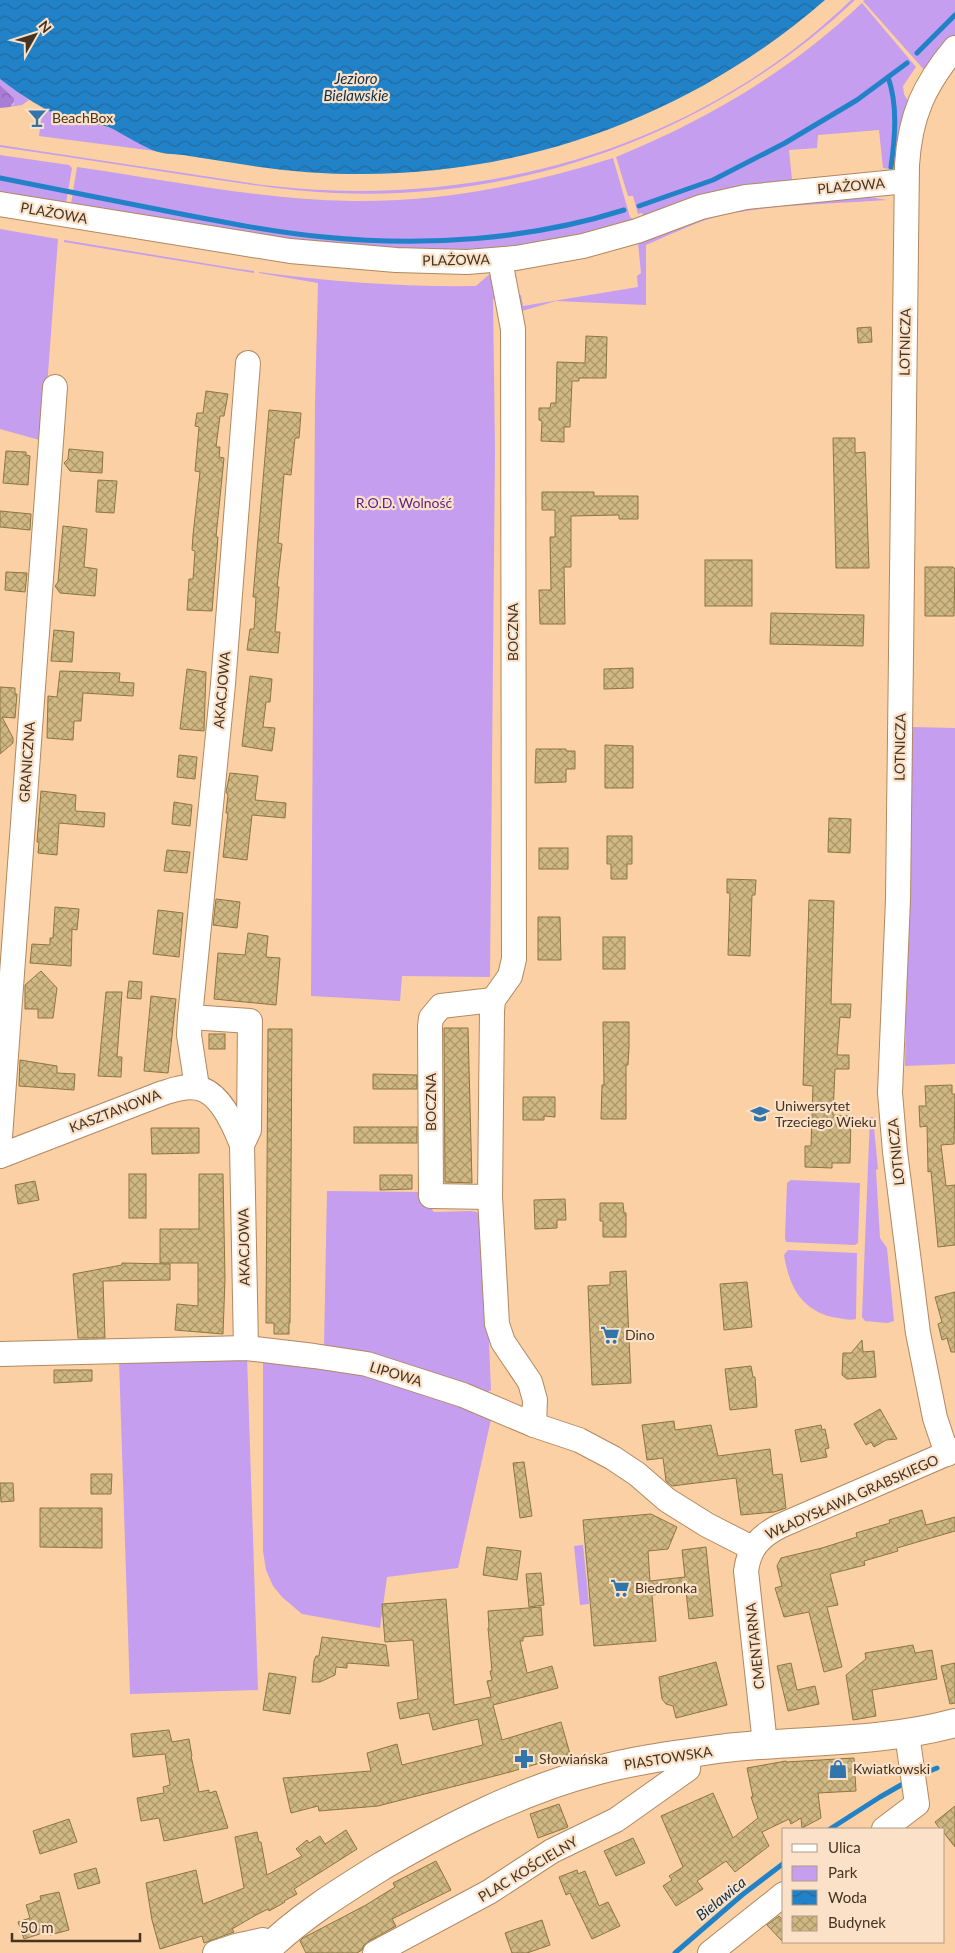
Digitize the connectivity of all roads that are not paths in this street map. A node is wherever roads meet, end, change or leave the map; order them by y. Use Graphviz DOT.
graph roads {
  1 [pos="955,48"];
  2 [pos="906,182"];
  3 [pos="0,204"];
  4 [pos="500,260"];
  5 [pos="248,363"];
  6 [pos="55,387"];
  7 [pos="493,1000"];
  8 [pos="190,1017"];
  9 [pos="197,1088"];
  10 [pos="0,1137"];
  11 [pos="242,1145"];
  12 [pos="0,1156"];
  13 [pos="490,1197"];
  14 [pos="246,1348"];
  15 [pos="0,1354"];
  16 [pos="534,1425"];
  17 [pos="951,1452"];
  18 [pos="752,1548"];
  19 [pos="955,1723"];
  20 [pos="907,1734"];
  21 [pos="765,1744"];
  22 [pos="689,1754"];
  23 [pos="885,1828"];
  24 [pos="782,1896"];
  25 [pos="257,1949"];
  26 [pos="216,1953"];
  27 [pos="375,1953"];
  28 [pos="710,1953"];
  1 -- 2 [label="street, LOTNICZA"];
  2 -- 4 [label="street, PLAŻOWA"];
  2 -- 17 [label="street, LOTNICZA"];
  3 -- 4 [label="street, PLAŻOWA"];
  4 -- 7 [label="street, BOCZNA"];
  5 -- 8 [label="street, AKACJOWA"];
  6 -- 10 [label="street, GRANICZNA"];
  7 -- 13 [label="street, BOCZNA"];
  7 -- 13 [label="street, BOCZNA"];
  8 -- 9 [label="street, AKACJOWA"];
  8 -- 11 [label="street, AKACJOWA"];
  9 -- 11 [label="street, AKACJOWA"];
  9 -- 12 [label="street, KASZTANOWA"];
  11 -- 14 [label="street, AKACJOWA"];
  13 -- 16 [label="street, BOCZNA"];
  14 -- 15 [label="street, LIPOWA"];
  14 -- 16 [label="street, LIPOWA"];
  16 -- 18 [label="street, LIPOWA"];
  17 -- 18 [label="street, WŁADYSŁAWA GRABSKIEGO"];
  18 -- 21 [label="street, CMENTARNA"];
  19 -- 20 [label="main road, PIASTOWSKA"];
  20 -- 21 [label="main road, PIASTOWSKA"];
  20 -- 23 [label="street"];
  21 -- 22 [label="main road, PIASTOWSKA"];
  22 -- 25 [label="main road, PIASTOWSKA"];
  22 -- 27 [label="street, PLAC KOŚCIELNY"];
  24 -- 28 [label="street"];
  25 -- 26 [label="street, PIASTOWSKA"];
}
